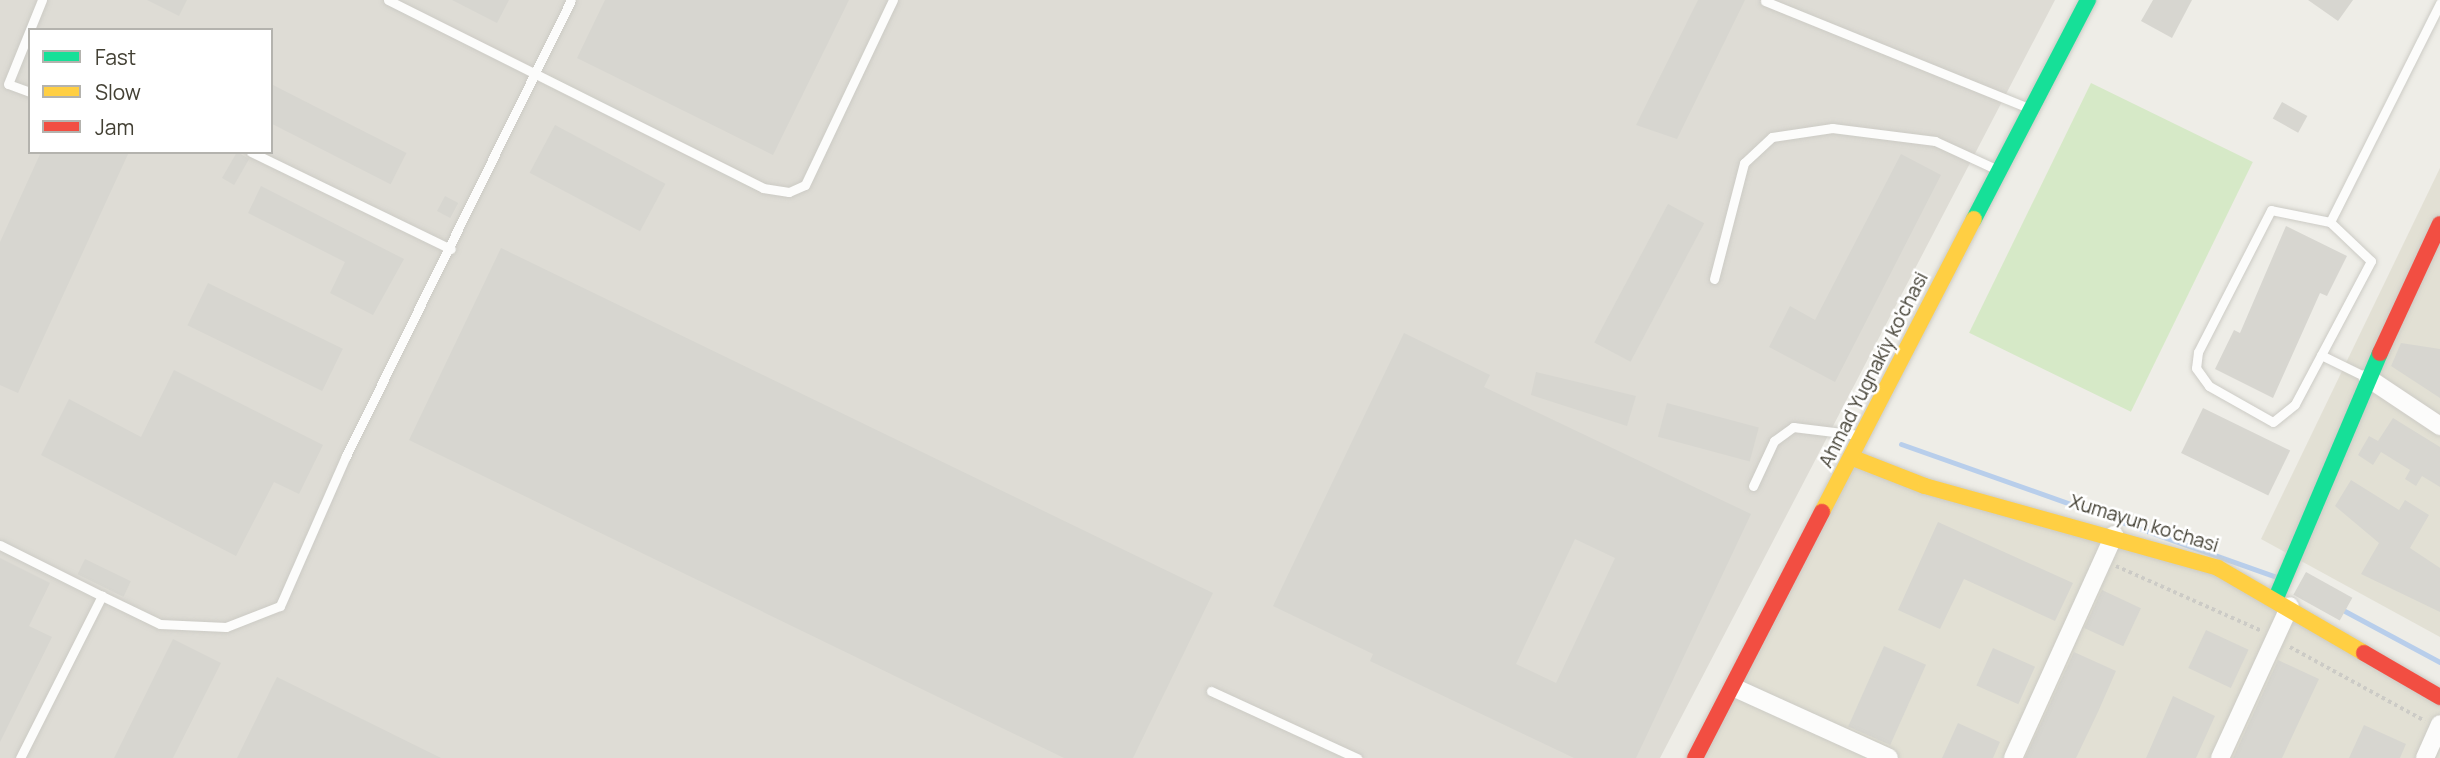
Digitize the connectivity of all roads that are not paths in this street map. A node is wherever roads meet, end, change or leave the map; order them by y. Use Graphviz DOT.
graph roads {
  1 [pos="41,0"];
  2 [pos="388,0"];
  3 [pos="571,0"];
  4 [pos="893,0"];
  5 [pos="2088,0"];
  6 [pos="1765,1"];
  7 [pos="2440,3"];
  8 [pos="30,28"];
  9 [pos="28,33"];
  10 [pos="537,72"];
  11 [pos="28,91"];
  12 [pos="2031,109"];
  13 [pos="255,154"];
  14 [pos="2000,170"];
  15 [pos="2330,222"];
  16 [pos="2440,224"];
  17 [pos="451,249"];
  18 [pos="1714,279"];
  19 [pos="2321,355"];
  20 [pos="2368,378"];
  21 [pos="2440,426"];
  22 [pos="1864,436"];
  23 [pos="1853,458"];
  24 [pos="1753,486"];
  25 [pos="2114,535"];
  26 [pos="0,545"];
  27 [pos="102,596"];
  28 [pos="2283,602"];
  29 [pos="1735,688"];
  30 [pos="1211,691"];
  31 [pos="2440,697"];
  32 [pos="2439,726"];
  33 [pos="20,758"];
  34 [pos="1357,758"];
  35 [pos="1695,758"];
  36 [pos="1889,758"];
  37 [pos="2013,758"];
  38 [pos="2220,758"];
  39 [pos="2425,758"];
  1 -- 8 [label="lane"];
  2 -- 10 [label="lane"];
  3 -- 10 [label="lane"];
  4 -- 10 [label="lane"];
  5 -- 12 [label="street, Ahmad Yugnakiy ko'chasi"];
  6 -- 12 [label="lane"];
  7 -- 15 [label="lane"];
  9 -- 11 [label="lane"];
  10 -- 17 [label="lane"];
  12 -- 14 [label="street, Ahmad Yugnakiy ko'chasi"];
  13 -- 17 [label="lane"];
  14 -- 18 [label="lane"];
  14 -- 22 [label="street, Ahmad Yugnakiy ko'chasi"];
  15 -- 19 [label="lane"];
  15 -- 19 [label="lane"];
  16 -- 20 [label="street"];
  17 -- 27 [label="lane"];
  19 -- 20 [label="lane"];
  20 -- 21 [label="street"];
  20 -- 28 [label="street"];
  22 -- 23 [label="street, Ahmad Yugnakiy ko'chasi"];
  22 -- 24 [label="lane"];
  23 -- 25 [label="street, Xumayun ko'chasi"];
  23 -- 29 [label="street, Ahmad Yugnakiy ko'chasi"];
  25 -- 28 [label="street, Xumayun ko'chasi"];
  25 -- 37 [label="street"];
  26 -- 27 [label="lane"];
  27 -- 33 [label="lane"];
  28 -- 31 [label="street, Xumayun ko'chasi"];
  28 -- 38 [label="street"];
  29 -- 35 [label="street, Ahmad Yugnakiy ko'chasi"];
  29 -- 36 [label="street"];
  30 -- 34 [label="lane"];
  32 -- 39 [label="street"];
}
